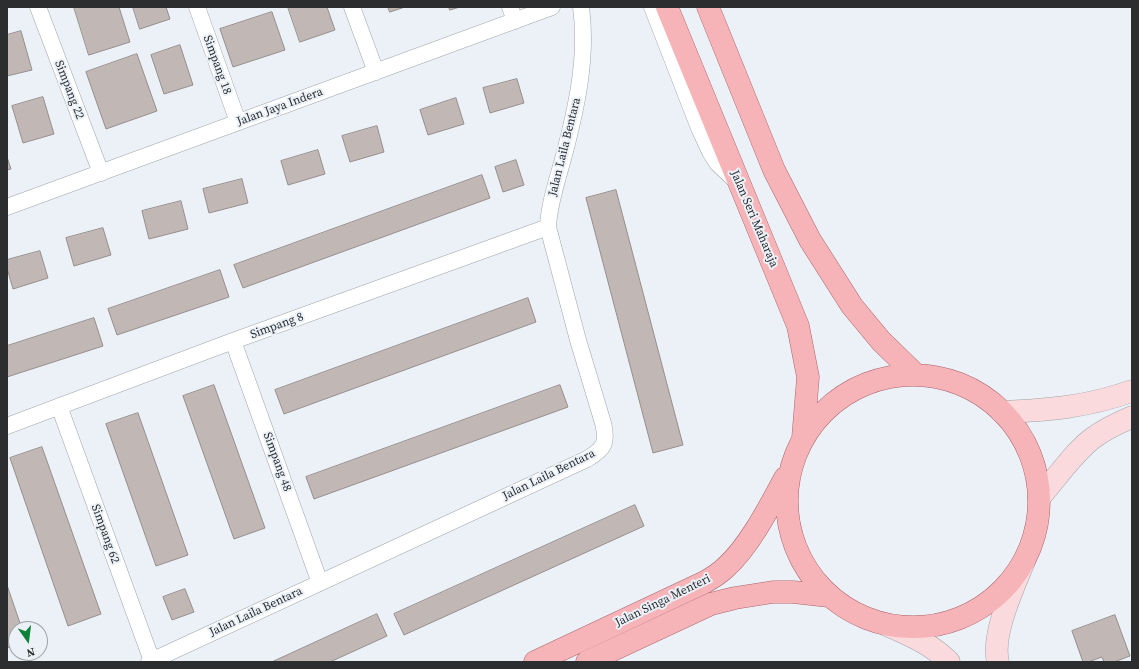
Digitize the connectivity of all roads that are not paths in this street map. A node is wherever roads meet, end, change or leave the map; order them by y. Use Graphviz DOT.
graph roads {
  1 [pos="38,7"];
  2 [pos="197,7"];
  3 [pos="352,7"];
  4 [pos="552,7"];
  5 [pos="581,7"];
  6 [pos="652,7"];
  7 [pos="667,7"];
  8 [pos="708,7"];
  9 [pos="512,14"];
  10 [pos="376,72"];
  11 [pos="238,122"];
  12 [pos="101,173"];
  13 [pos="740,185"];
  14 [pos="7,206"];
  15 [pos="548,227"];
  16 [pos="233,342"];
  17 [pos="916,375"];
  18 [pos="1132,391"];
  19 [pos="59,406"];
  20 [pos="1002,412"];
  21 [pos="1132,417"];
  22 [pos="7,426"];
  23 [pos="803,438"];
  24 [pos="790,469"];
  25 [pos="1039,498"];
  26 [pos="1024,561"];
  27 [pos="320,583"];
  28 [pos="830,596"];
  29 [pos="887,624"];
  30 [pos="151,661"];
  31 [pos="535,662"];
  32 [pos="587,662"];
  33 [pos="949,662"];
  34 [pos="998,662"];
  1 -- 12 [label="street, Simpang 22"];
  2 -- 11 [label="street, Simpang 18"];
  3 -- 10 [label="street"];
  4 -- 9 [label="street, Jalan Jaya Indera"];
  5 -- 15 [label="street, Jalan Laila Bentara"];
  6 -- 13 [label="street"];
  7 -- 13 [label="main road, Jalan Seri Maharaja"];
  8 -- 17 [label="main road"];
  9 -- 10 [label="street, Jalan Jaya Indera"];
  10 -- 11 [label="street, Jalan Jaya Indera"];
  11 -- 12 [label="street, Jalan Jaya Indera"];
  12 -- 14 [label="street, Jalan Jaya Indera"];
  13 -- 23 [label="main road, Jalan Seri Maharaja"];
  15 -- 16 [label="street, Simpang 8"];
  15 -- 27 [label="street, Jalan Laila Bentara"];
  16 -- 19 [label="street, Simpang 8"];
  16 -- 27 [label="street, Simpang 48"];
  17 -- 20 [label="main road"];
  17 -- 23 [label="main road"];
  18 -- 20 [label="main road"];
  19 -- 22 [label="street, Simpang 8"];
  19 -- 30 [label="street, Simpang 62"];
  20 -- 25 [label="main road"];
  21 -- 25 [label="main road"];
  23 -- 24 [label="main road"];
  24 -- 28 [label="main road"];
  24 -- 31 [label="main road, Jalan Singa Menteri"];
  25 -- 26 [label="main road"];
  26 -- 29 [label="main road"];
  26 -- 34 [label="main road"];
  27 -- 30 [label="street, Jalan Laila Bentara"];
  28 -- 29 [label="main road"];
  28 -- 32 [label="main road, Jalan Singa Menteri"];
  29 -- 33 [label="main road"];
}
